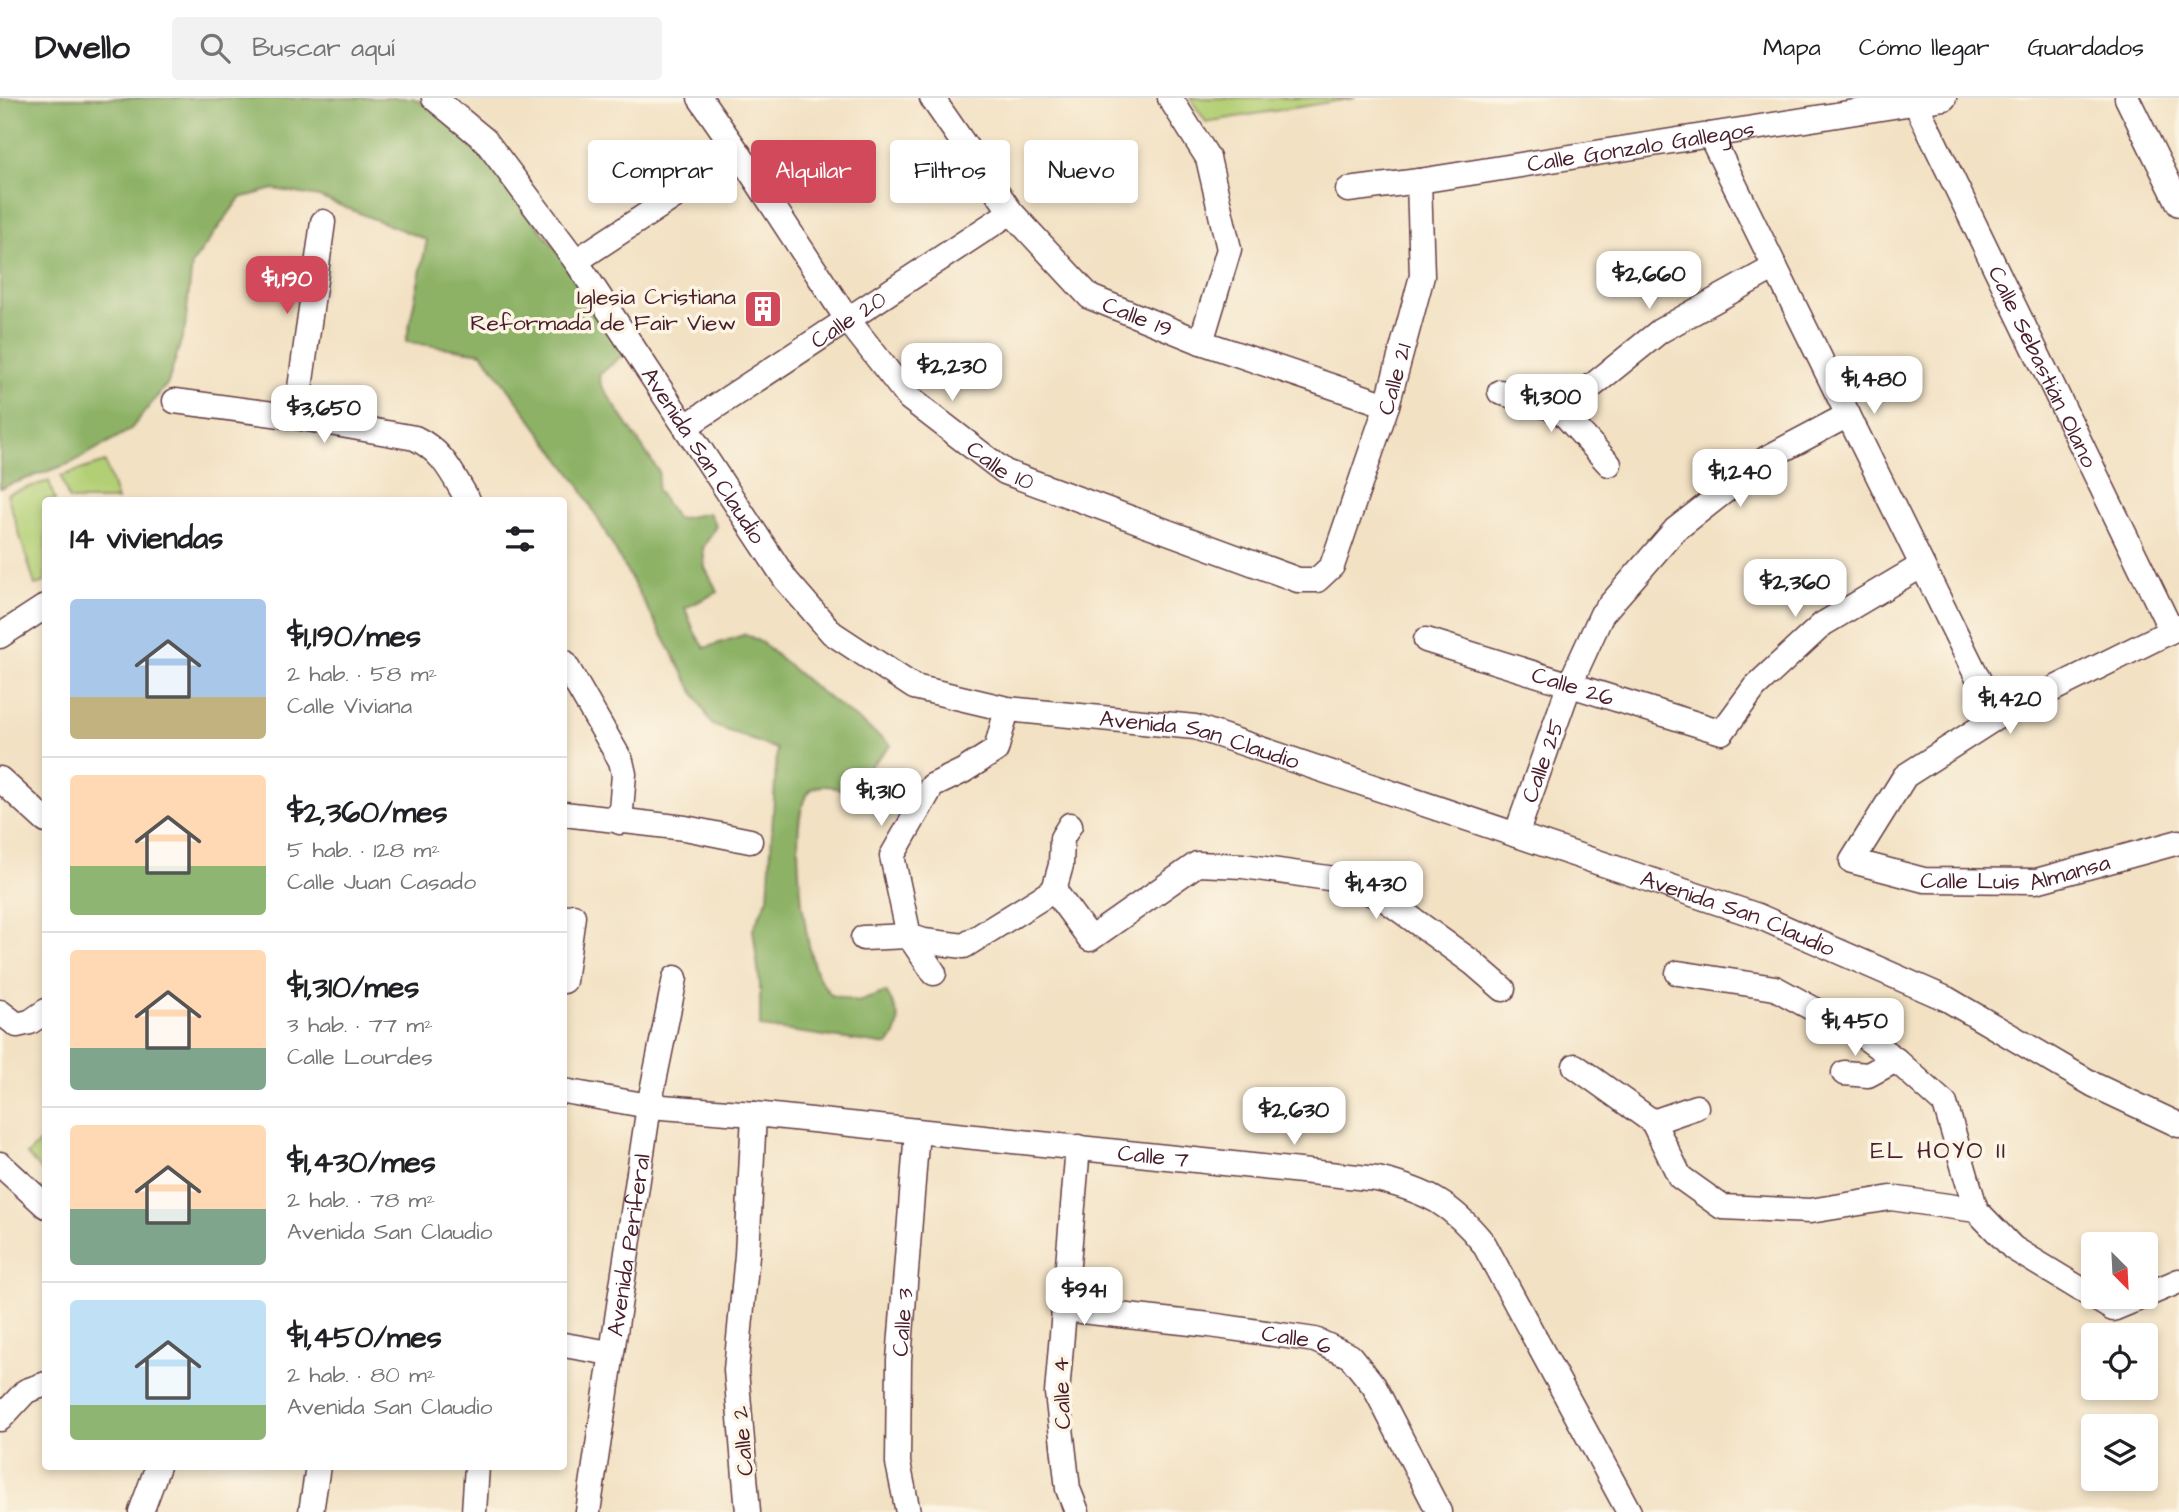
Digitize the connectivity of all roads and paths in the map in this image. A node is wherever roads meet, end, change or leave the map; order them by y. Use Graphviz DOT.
graph roads {
  1 [pos="434,98"];
  2 [pos="700,98"];
  3 [pos="932,98"];
  4 [pos="1170,98"];
  5 [pos="1944,98"];
  6 [pos="2127,98"];
  7 [pos="1915,102"];
  8 [pos="1710,135"];
  9 [pos="739,154"];
  10 [pos="1419,181"];
  11 [pos="1348,190"];
  12 [pos="2179,204"];
  13 [pos="1011,212"];
  14 [pos="323,222"];
  15 [pos="576,261"];
  16 [pos="1775,267"];
  17 [pos="847,319"];
  18 [pos="1201,342"];
  19 [pos="1500,392"];
  20 [pos="175,401"];
  21 [pos="1387,405"];
  22 [pos="1561,411"];
  23 [pos="1848,415"];
  24 [pos="296,416"];
  25 [pos="686,426"];
  26 [pos="1609,464"];
  27 [pos="466,497"];
  28 [pos="1921,566"];
  29 [pos="1327,570"];
  30 [pos="42,609"];
  31 [pos="2175,629"];
  32 [pos="0,636"];
  33 [pos="1426,640"];
  34 [pos="567,667"];
  35 [pos="1569,686"];
  36 [pos="1007,709"];
  37 [pos="1997,717"];
  38 [pos="0,779"];
  39 [pos="567,814"];
  40 [pos="42,817"];
  41 [pos="620,822"];
  42 [pos="1070,825"];
  43 [pos="1516,835"];
  44 [pos="750,841"];
  45 [pos="2179,842"];
  46 [pos="1054,890"];
  47 [pos="573,916"];
  48 [pos="909,936"];
  49 [pos="863,938"];
  50 [pos="567,959"];
  51 [pos="934,973"];
  52 [pos="1678,973"];
  53 [pos="675,978"];
  54 [pos="1503,989"];
  55 [pos="0,1012"];
  56 [pos="42,1014"];
  57 [pos="1896,1060"];
  58 [pos="1574,1066"];
  59 [pos="1844,1073"];
  60 [pos="567,1092"];
  61 [pos="649,1106"];
  62 [pos="1696,1107"];
  63 [pos="754,1114"];
  64 [pos="1653,1122"];
  65 [pos="2179,1125"];
  66 [pos="917,1131"];
  67 [pos="1078,1147"];
  68 [pos="0,1164"];
  69 [pos="42,1202"];
  70 [pos="1976,1210"];
  71 [pos="2179,1281"];
  72 [pos="2081,1289"];
  73 [pos="2158,1290"];
  74 [pos="1063,1310"];
  75 [pos="567,1346"];
  76 [pos="610,1353"];
  77 [pos="42,1385"];
  78 [pos="0,1419"];
  79 [pos="157,1470"];
  80 [pos="317,1470"];
  81 [pos="477,1470"];
  82 [pos="141,1512"];
  83 [pos="312,1512"];
  84 [pos="474,1512"];
  85 [pos="588,1512"];
  86 [pos="748,1512"];
  87 [pos="908,1512"];
  88 [pos="1077,1512"];
  89 [pos="1439,1512"];
  90 [pos="1629,1512"];
  1 -- 15 [label="street, Avenida San Claudio"];
  2 -- 9 [label="street, Calle 10"];
  3 -- 13 [label="street, Calle 19"];
  4 -- 18 [label="street"];
  5 -- 7 [label="street, Calle Gonzalo Gallegos"];
  6 -- 12 [label="street"];
  7 -- 8 [label="street, Calle Gonzalo Gallegos"];
  7 -- 31 [label="street, Calle Sebastián Olano"];
  8 -- 10 [label="street, Calle Gonzalo Gallegos"];
  8 -- 16 [label="street"];
  9 -- 15 [label="street"];
  9 -- 17 [label="street, Calle 10"];
  10 -- 11 [label="street, Calle Gonzalo Gallegos"];
  10 -- 21 [label="street, Calle 21"];
  13 -- 17 [label="street, Calle 20"];
  13 -- 18 [label="street, Calle 19"];
  14 -- 24 [label="street"];
  15 -- 25 [label="street, Avenida San Claudio"];
  16 -- 22 [label="street"];
  16 -- 23 [label="street"];
  17 -- 25 [label="street, Calle 20"];
  17 -- 29 [label="street, Calle 10"];
  18 -- 21 [label="street, Calle 19"];
  19 -- 22 [label="street"];
  20 -- 24 [label="street"];
  21 -- 29 [label="street, Calle 21"];
  22 -- 26 [label="street"];
  23 -- 28 [label="street"];
  23 -- 35 [label="street, Calle 25"];
  24 -- 27 [label="street"];
  25 -- 36 [label="street, Avenida San Claudio"];
  28 -- 35 [label="street, Calle 26"];
  28 -- 37 [label="street"];
  30 -- 32 [label="street"];
  31 -- 37 [label="street"];
  33 -- 35 [label="street, Calle 26"];
  34 -- 41 [label="street"];
  35 -- 43 [label="street, Calle 25"];
  36 -- 43 [label="street, Avenida San Claudio"];
  36 -- 48 [label="street"];
  37 -- 45 [label="street, Calle Luis Almansa"];
  38 -- 40 [label="street"];
  39 -- 41 [label="street"];
  41 -- 44 [label="street"];
  42 -- 46 [label="street"];
  43 -- 65 [label="street, Avenida San Claudio"];
  46 -- 48 [label="street"];
  46 -- 54 [label="street"];
  47 -- 50 [label="street"];
  48 -- 49 [label="street"];
  48 -- 51 [label="street"];
  52 -- 57 [label="street"];
  53 -- 61 [label="street, Avenida Periferal"];
  55 -- 56 [label="street"];
  57 -- 59 [label="street"];
  57 -- 70 [label="street"];
  58 -- 64 [label="street"];
  60 -- 61 [label="street, Calle 7"];
  61 -- 63 [label="street, Calle 7"];
  61 -- 76 [label="street, Avenida Periferal"];
  62 -- 64 [label="street"];
  63 -- 66 [label="street, Calle 7"];
  63 -- 86 [label="street, Calle 2"];
  64 -- 70 [label="street"];
  66 -- 67 [label="street, Calle 7"];
  66 -- 87 [label="street, Calle 3"];
  67 -- 74 [label="street, Calle 4"];
  67 -- 90 [label="street, Calle 7"];
  68 -- 69 [label="street"];
  70 -- 72 [label="street"];
  71 -- 73 [label="street"];
  74 -- 88 [label="street, Calle 4"];
  74 -- 89 [label="street, Calle 6"];
  75 -- 76 [label="street"];
  76 -- 85 [label="street, Avenida Periferal"];
  77 -- 78 [label="street"];
  79 -- 82 [label="street"];
  80 -- 83 [label="street"];
  81 -- 84 [label="street"];
}
